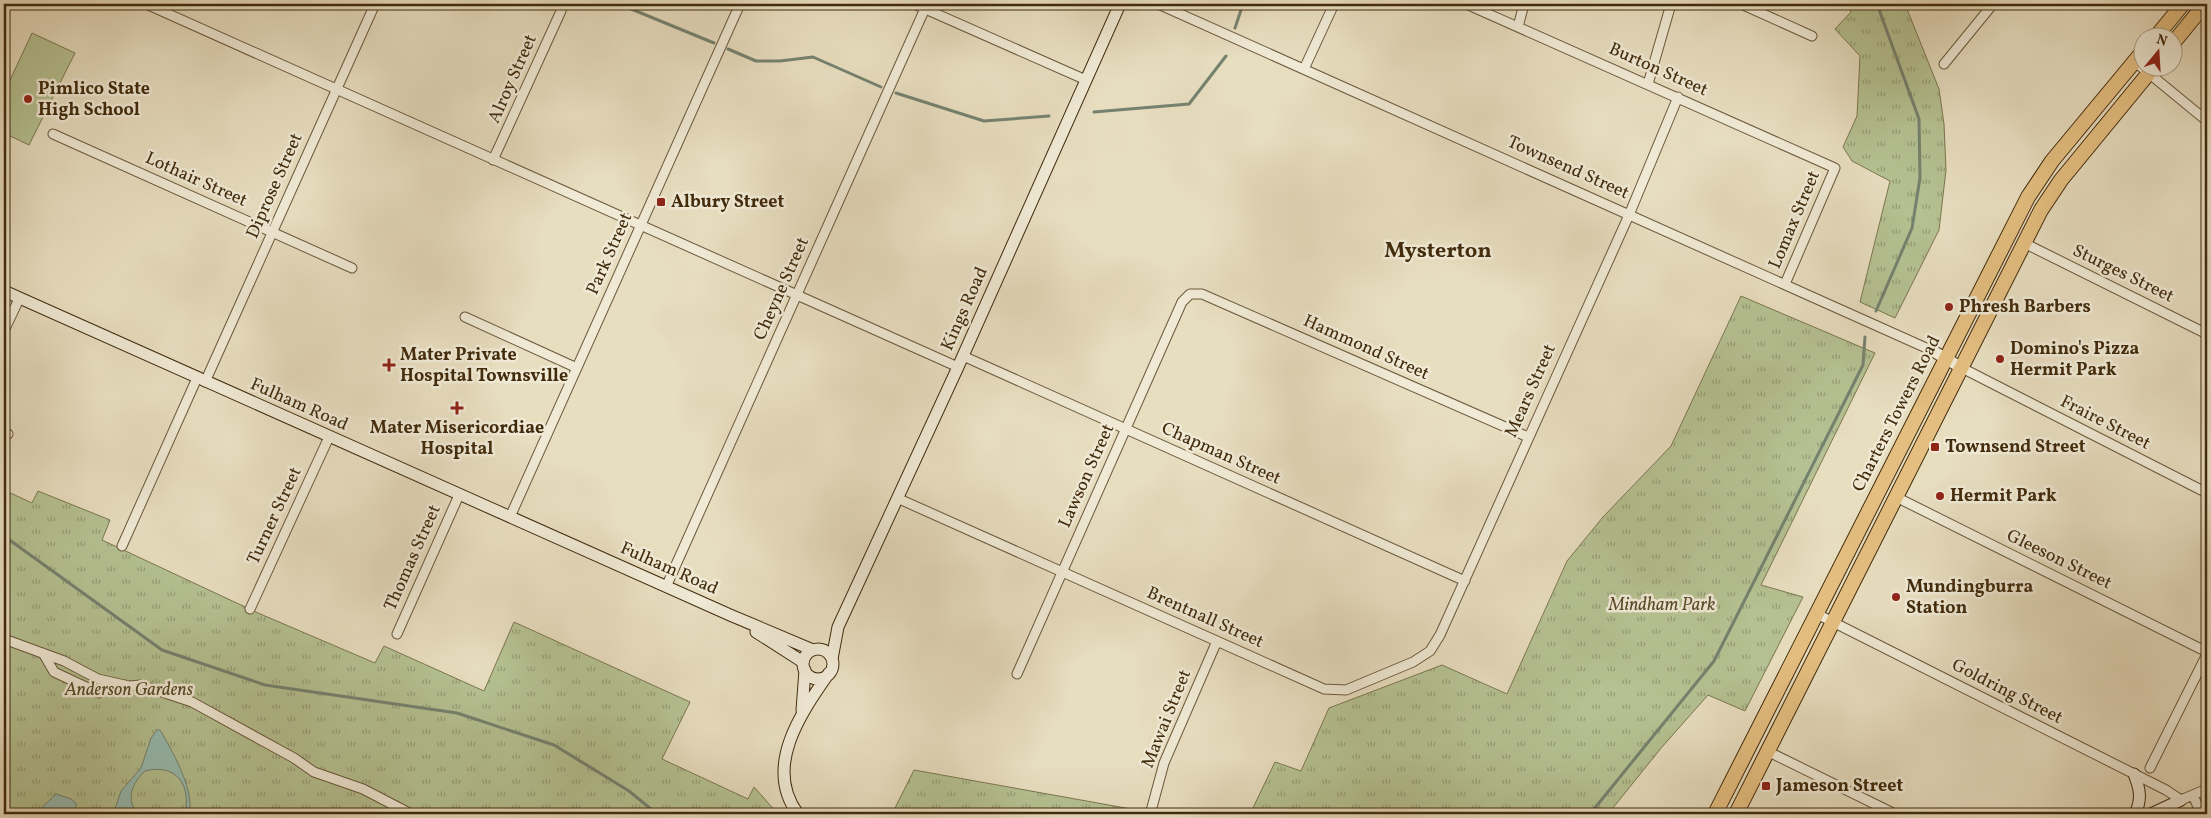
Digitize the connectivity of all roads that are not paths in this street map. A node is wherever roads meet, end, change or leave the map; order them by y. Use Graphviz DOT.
graph roads {
  1 [pos="146,4"];
  2 [pos="375,4"];
  3 [pos="740,4"];
  4 [pos="914,4"];
  5 [pos="1120,4"];
  6 [pos="1158,4"];
  7 [pos="1334,4"];
  8 [pos="1466,4"];
  9 [pos="1524,4"];
  10 [pos="1671,4"];
  11 [pos="1741,4"];
  12 [pos="1993,4"];
  13 [pos="2184,4"];
  14 [pos="2205,4"];
  15 [pos="926,6"];
  16 [pos="561,11"];
  17 [pos="1518,27"];
  18 [pos="2164,28"];
  19 [pos="2184,30"];
  20 [pos="1812,36"];
  21 [pos="2134,61"];
  22 [pos="1944,64"];
  23 [pos="1304,69"];
  24 [pos="2144,78"];
  25 [pos="2160,78"];
  26 [pos="1086,80"];
  27 [pos="1648,84"];
  28 [pos="336,90"];
  29 [pos="1678,96"];
  30 [pos="2207,122"];
  31 [pos="53,134"];
  32 [pos="493,160"];
  33 [pos="1835,168"];
  34 [pos="1629,215"];
  35 [pos="640,226"];
  36 [pos="272,232"];
  37 [pos="2024,242"];
  38 [pos="352,268"];
  39 [pos="1785,284"];
  40 [pos="4,292"];
  41 [pos="1190,294"];
  42 [pos="797,295"];
  43 [pos="19,299"];
  44 [pos="465,317"];
  45 [pos="4,331"];
  46 [pos="2207,334"];
  47 [pos="1933,351"];
  48 [pos="963,356"];
  49 [pos="1946,358"];
  50 [pos="958,367"];
  51 [pos="576,368"];
  52 [pos="1962,368"];
  53 [pos="201,380"];
  54 [pos="1126,429"];
  55 [pos="330,437"];
  56 [pos="1528,437"];
  57 [pos="2207,493"];
  58 [pos="459,495"];
  59 [pos="1896,497"];
  60 [pos="897,498"];
  61 [pos="510,517"];
  62 [pos="122,546"];
  63 [pos="1063,571"];
  64 [pos="1465,581"];
  65 [pos="666,587"];
  66 [pos="250,609"];
  67 [pos="1817,614"];
  68 [pos="730,616"];
  69 [pos="1832,622"];
  70 [pos="838,627"];
  71 [pos="397,634"];
  72 [pos="4,639"];
  73 [pos="1217,641"];
  74 [pos="816,650"];
  75 [pos="2207,653"];
  76 [pos="43,654"];
  77 [pos="832,659"];
  78 [pos="804,666"];
  79 [pos="829,673"];
  80 [pos="1017,674"];
  81 [pos="114,684"];
  82 [pos="802,712"];
  83 [pos="1767,751"];
  84 [pos="2150,768"];
  85 [pos="2134,774"];
  86 [pos="2207,789"];
  87 [pos="2193,795"];
  88 [pos="2181,800"];
  89 [pos="1151,811"];
  90 [pos="411,814"];
  91 [pos="798,814"];
  92 [pos="1715,814"];
  93 [pos="1736,814"];
  94 [pos="1895,814"];
  95 [pos="2135,814"];
  96 [pos="2150,814"];
  97 [pos="2200,814"];
  1 -- 28 [label="street"];
  2 -- 28 [label="street, Diprose Street"];
  3 -- 35 [label="street, Park Street"];
  4 -- 15 [label="street"];
  5 -- 26 [label="street, Kings Road"];
  6 -- 23 [label="street, Townsend Street"];
  7 -- 23 [label="street"];
  8 -- 17 [label="street, Burton Street"];
  9 -- 17 [label="street"];
  10 -- 27 [label="street"];
  11 -- 20 [label="street"];
  12 -- 22 [label="street"];
  13 -- 18 [label="main road"];
  14 -- 19 [label="main road"];
  15 -- 26 [label="street"];
  15 -- 42 [label="street, Cheyne Street"];
  16 -- 32 [label="street, Alroy Street"];
  17 -- 27 [label="street, Burton Street"];
  21 -- 49 [label="main road, Charters Towers Road"];
  23 -- 34 [label="street, Townsend Street"];
  24 -- 37 [label="main road, Charters Towers Road"];
  25 -- 30 [label="street"];
  26 -- 48 [label="street, Kings Road"];
  27 -- 29 [label="street, Burton Street"];
  28 -- 32 [label="street"];
  28 -- 36 [label="street, Diprose Street"];
  29 -- 33 [label="street, Burton Street"];
  29 -- 34 [label="street, Mears Street"];
  31 -- 36 [label="street, Lothair Street"];
  32 -- 35 [label="street"];
  33 -- 39 [label="street, Lomax Street"];
  34 -- 39 [label="street, Townsend Street"];
  34 -- 56 [label="street, Mears Street"];
  35 -- 42 [label="street"];
  35 -- 51 [label="street, Park Street"];
  36 -- 38 [label="street, Lothair Street"];
  36 -- 53 [label="street, Diprose Street"];
  37 -- 46 [label="street, Sturges Street"];
  37 -- 52 [label="main road, Charters Towers Road"];
  39 -- 47 [label="street, Townsend Street"];
  40 -- 43 [label="street, Fulham Road"];
  41 -- 54 [label="street, Lawson Street"];
  41 -- 56 [label="street, Hammond Street"];
  42 -- 50 [label="street"];
  42 -- 65 [label="street, Cheyne Street"];
  43 -- 45 [label="street"];
  43 -- 53 [label="street, Fulham Road"];
  44 -- 51 [label="street"];
  47 -- 49 [label="street, Townsend Street"];
  48 -- 50 [label="street, Kings Road"];
  48 -- 54 [label="street, Chapman Street"];
  49 -- 52 [label="street, Townsend Street"];
  49 -- 67 [label="main road, Charters Towers Road"];
  50 -- 60 [label="street, Kings Road"];
  51 -- 61 [label="street, Park Street"];
  52 -- 57 [label="street, Fraire Street"];
  52 -- 59 [label="main road, Charters Towers Road"];
  53 -- 55 [label="street, Fulham Road"];
  53 -- 62 [label="street, Diprose Street"];
  54 -- 63 [label="street, Lawson Street"];
  54 -- 64 [label="street, Chapman Street"];
  55 -- 58 [label="street, Fulham Road"];
  55 -- 66 [label="street, Turner Street"];
  56 -- 64 [label="street, Mears Street"];
  58 -- 61 [label="street, Fulham Road"];
  58 -- 71 [label="street, Thomas Street"];
  59 -- 69 [label="main road, Charters Towers Road"];
  59 -- 75 [label="street, Gleeson Street"];
  60 -- 63 [label="street, Brentnall Street"];
  60 -- 70 [label="street, Kings Road"];
  61 -- 65 [label="street, Fulham Road"];
  63 -- 73 [label="street, Brentnall Street"];
  63 -- 80 [label="street, Lawson Street"];
  64 -- 73 [label="street, Brentnall Street"];
  65 -- 68 [label="street, Fulham Road"];
  67 -- 69 [label="street, Goldring Street"];
  67 -- 92 [label="main road, Charters Towers Road"];
  68 -- 74 [label="street, Fulham Road"];
  68 -- 78 [label="street, Fulham Road"];
  69 -- 83 [label="main road, Charters Towers Road"];
  69 -- 85 [label="street, Goldring Street"];
  70 -- 74 [label="street, Kings Road"];
  70 -- 77 [label="street, Kings Road"];
  72 -- 76 [label="street"];
  73 -- 89 [label="street, Mawai Street"];
  74 -- 77 [label="street"];
  74 -- 78 [label="street"];
  75 -- 84 [label="street"];
  76 -- 81 [label="street"];
  76 -- 81 [label="street"];
  77 -- 79 [label="street"];
  78 -- 79 [label="street"];
  78 -- 82 [label="street"];
  79 -- 82 [label="street"];
  81 -- 90 [label="street"];
  82 -- 91 [label="street"];
  83 -- 93 [label="main road, Charters Towers Road"];
  83 -- 94 [label="street"];
  85 -- 88 [label="street, Goldring Street"];
  85 -- 95 [label="street"];
  86 -- 87 [label="street"];
  87 -- 88 [label="street"];
  87 -- 97 [label="street"];
  88 -- 96 [label="street"];
}
